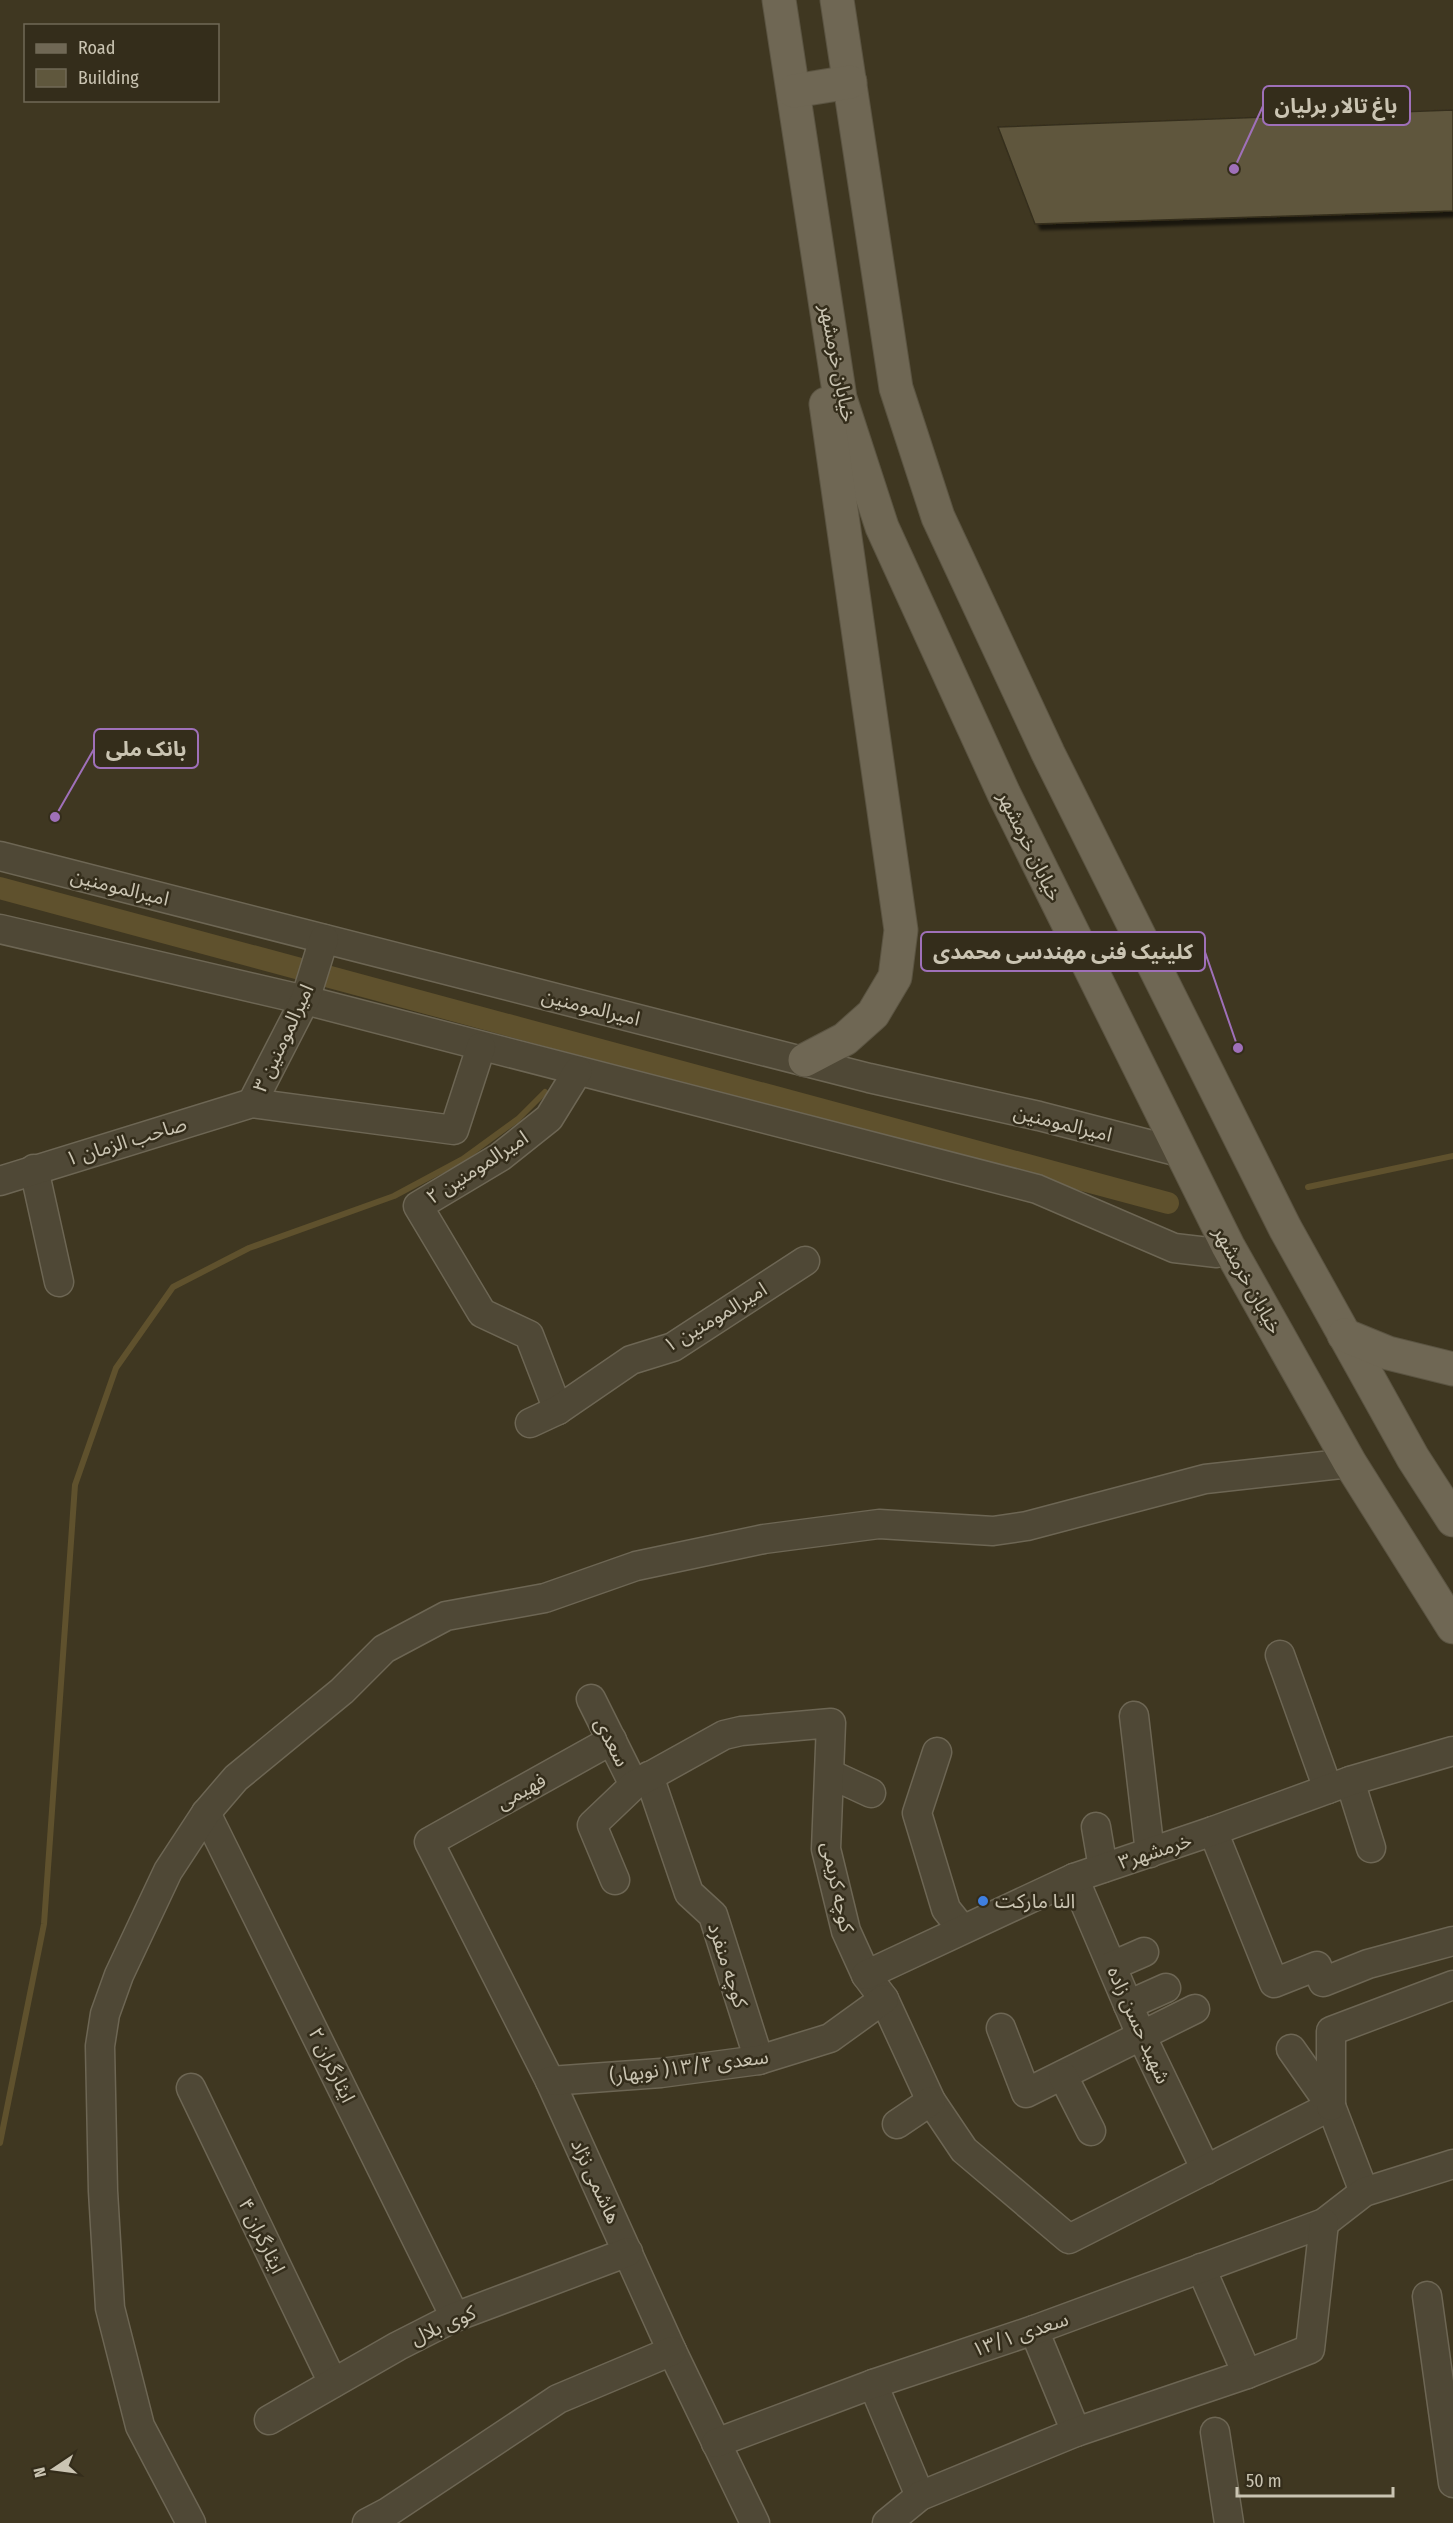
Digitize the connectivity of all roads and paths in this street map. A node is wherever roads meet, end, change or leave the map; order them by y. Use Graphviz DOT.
graph roads {
  1 [pos="779,0"];
  2 [pos="837,0"];
  3 [pos="850,82"];
  4 [pos="794,91"];
  5 [pos="824,288"];
  6 [pos="0,856"];
  7 [pos="0,929"];
  8 [pos="324,939"];
  9 [pos="305,1000"];
  10 [pos="481,1047"];
  11 [pos="805,1060"];
  12 [pos="578,1071"];
  13 [pos="252,1103"];
  14 [pos="1183,1153"];
  15 [pos="34,1169"];
  16 [pos="0,1181"];
  17 [pos="1228,1246"];
  18 [pos="805,1261"];
  19 [pos="59,1282"];
  20 [pos="1344,1335"];
  21 [pos="1453,1369"];
  22 [pos="558,1410"];
  23 [pos="530,1423"];
  24 [pos="1350,1463"];
  25 [pos="1453,1520"];
  26 [pos="1453,1627"];
  27 [pos="1280,1655"];
  28 [pos="591,1699"];
  29 [pos="1134,1716"];
  30 [pos="612,1740"];
  31 [pos="937,1752"];
  32 [pos="1451,1759"];
  33 [pos="830,1774"];
  34 [pos="641,1780"];
  35 [pos="1339,1785"];
  36 [pos="871,1793"];
  37 [pos="206,1813"];
  38 [pos="1096,1827"];
  39 [pos="1213,1831"];
  40 [pos="429,1842"];
  41 [pos="1371,1848"];
  42 [pos="1150,1853"];
  43 [pos="1103,1868"];
  44 [pos="1074,1878"];
  45 [pos="615,1880"];
  46 [pos="962,1929"];
  47 [pos="1453,1941"];
  48 [pos="1144,1952"];
  49 [pos="1112,1966"];
  50 [pos="866,1975"];
  51 [pos="1453,1985"];
  52 [pos="1166,1988"];
  53 [pos="884,1999"];
  54 [pos="1128,2005"];
  55 [pos="1195,2008"];
  56 [pos="1001,2028"];
  57 [pos="1141,2035"];
  58 [pos="1291,2049"];
  59 [pos="759,2060"];
  60 [pos="1063,2076"];
  61 [pos="550,2081"];
  62 [pos="191,2088"];
  63 [pos="931,2101"];
  64 [pos="1330,2106"];
  65 [pos="897,2124"];
  66 [pos="1091,2131"];
  67 [pos="1451,2165"];
  68 [pos="1206,2170"];
  69 [pos="1364,2192"];
  70 [pos="1324,2223"];
  71 [pos="628,2252"];
  72 [pos="1201,2268"];
  73 [pos="1427,2296"];
  74 [pos="456,2318"];
  75 [pos="1034,2330"];
  76 [pos="672,2351"];
  77 [pos="1247,2374"];
  78 [pos="333,2383"];
  79 [pos="873,2384"];
  80 [pos="269,2420"];
  81 [pos="1076,2432"];
  82 [pos="1215,2432"];
  83 [pos="716,2443"];
  84 [pos="1453,2483"];
  85 [pos="920,2496"];
  86 [pos="383,2519"];
  87 [pos="191,2523"];
  88 [pos="755,2523"];
  89 [pos="887,2523"];
  90 [pos="1229,2523"];
  1 -- 4 [label="main road, خیابان خرمشهر"];
  2 -- 3 [label="main road"];
  3 -- 4 [label="main road"];
  3 -- 20 [label="main road"];
  4 -- 5 [label="main road, خیابان خرمشهر"];
  5 -- 11 [label="main road"];
  5 -- 14 [label="main road, خیابان خرمشهر"];
  6 -- 8 [label="street, امیرالمومنین"];
  7 -- 9 [label="street"];
  8 -- 9 [label="street, امیرالمومنین ۳"];
  8 -- 11 [label="street, امیرالمومنین"];
  9 -- 10 [label="street"];
  9 -- 13 [label="street, امیرالمومنین ۳"];
  10 -- 12 [label="street"];
  10 -- 13 [label="street"];
  11 -- 14 [label="street, امیرالمومنین"];
  12 -- 17 [label="street"];
  12 -- 22 [label="street, امیرالمومنین ۲"];
  13 -- 15 [label="street, صاحب الزمان ۱"];
  14 -- 17 [label="main road, خیابان خرمشهر"];
  15 -- 16 [label="street, صاحب الزمان ۱"];
  15 -- 19 [label="street"];
  17 -- 24 [label="main road, خیابان خرمشهر"];
  18 -- 22 [label="street, امیرالمومنین ۱"];
  20 -- 21 [label="main road"];
  20 -- 25 [label="main road"];
  22 -- 23 [label="street, امیرالمومنین ۱"];
  24 -- 26 [label="main road, خیابان خرمشهر"];
  24 -- 37 [label="street"];
  27 -- 35 [label="street"];
  28 -- 30 [label="street, سعدی"];
  29 -- 42 [label="street"];
  30 -- 34 [label="street, سعدی"];
  30 -- 40 [label="street, فهیمی"];
  31 -- 46 [label="street"];
  32 -- 35 [label="street, خرمشهر۳"];
  33 -- 34 [label="street, کوچه کریمی"];
  33 -- 36 [label="street"];
  33 -- 50 [label="street, کوچه کریمی"];
  34 -- 45 [label="street"];
  34 -- 59 [label="street, کوچه منفرد"];
  35 -- 39 [label="street, خرمشهر۳"];
  35 -- 41 [label="street"];
  37 -- 74 [label="street, ایثارگران ۲"];
  37 -- 87 [label="street"];
  38 -- 43 [label="street"];
  39 -- 42 [label="street, خرمشهر۳"];
  39 -- 47 [label="street"];
  40 -- 61 [label="street, هاشمی نژاد"];
  42 -- 43 [label="street, خرمشهر۳"];
  43 -- 44 [label="street, خرمشهر۳"];
  44 -- 46 [label="street, خرمشهر۳"];
  44 -- 49 [label="street, شهید حسن زاده"];
  46 -- 50 [label="street, خرمشهر۳"];
  48 -- 49 [label="street"];
  49 -- 54 [label="street, شهید حسن زاده"];
  50 -- 53 [label="street, کوچه کریمی"];
  51 -- 64 [label="street"];
  52 -- 54 [label="street"];
  53 -- 59 [label="street, سعدی ۱۳/۴( نوبهار)"];
  53 -- 63 [label="street, کوچه کریمی"];
  54 -- 57 [label="street, شهید حسن زاده"];
  55 -- 57 [label="street"];
  56 -- 60 [label="street"];
  57 -- 60 [label="street"];
  57 -- 68 [label="street, شهید حسن زاده"];
  58 -- 64 [label="street"];
  59 -- 61 [label="street, سعدی ۱۳/۴( نوبهار)"];
  60 -- 66 [label="street"];
  61 -- 71 [label="street, هاشمی نژاد"];
  62 -- 78 [label="street, ایثارگران ۴"];
  63 -- 65 [label="street"];
  63 -- 68 [label="street, کوچه کریمی"];
  64 -- 68 [label="street"];
  64 -- 69 [label="street"];
  67 -- 69 [label="street, سعدی ۱۳/۱"];
  69 -- 70 [label="street, سعدی ۱۳/۱"];
  70 -- 72 [label="street, سعدی ۱۳/۱"];
  70 -- 77 [label="street"];
  71 -- 74 [label="street, کوی بلال"];
  71 -- 76 [label="street, هاشمی نژاد"];
  72 -- 75 [label="street, سعدی ۱۳/۱"];
  72 -- 77 [label="street"];
  73 -- 84 [label="street"];
  74 -- 78 [label="street, کوی بلال"];
  75 -- 79 [label="street, سعدی ۱۳/۱"];
  75 -- 81 [label="street"];
  76 -- 83 [label="street, هاشمی نژاد"];
  76 -- 86 [label="street"];
  77 -- 81 [label="street"];
  78 -- 80 [label="street, کوی بلال"];
  79 -- 83 [label="street, سعدی ۱۳/۱"];
  79 -- 85 [label="street"];
  81 -- 85 [label="street"];
  82 -- 90 [label="street"];
  83 -- 88 [label="street, هاشمی نژاد"];
  85 -- 89 [label="street"];
}
